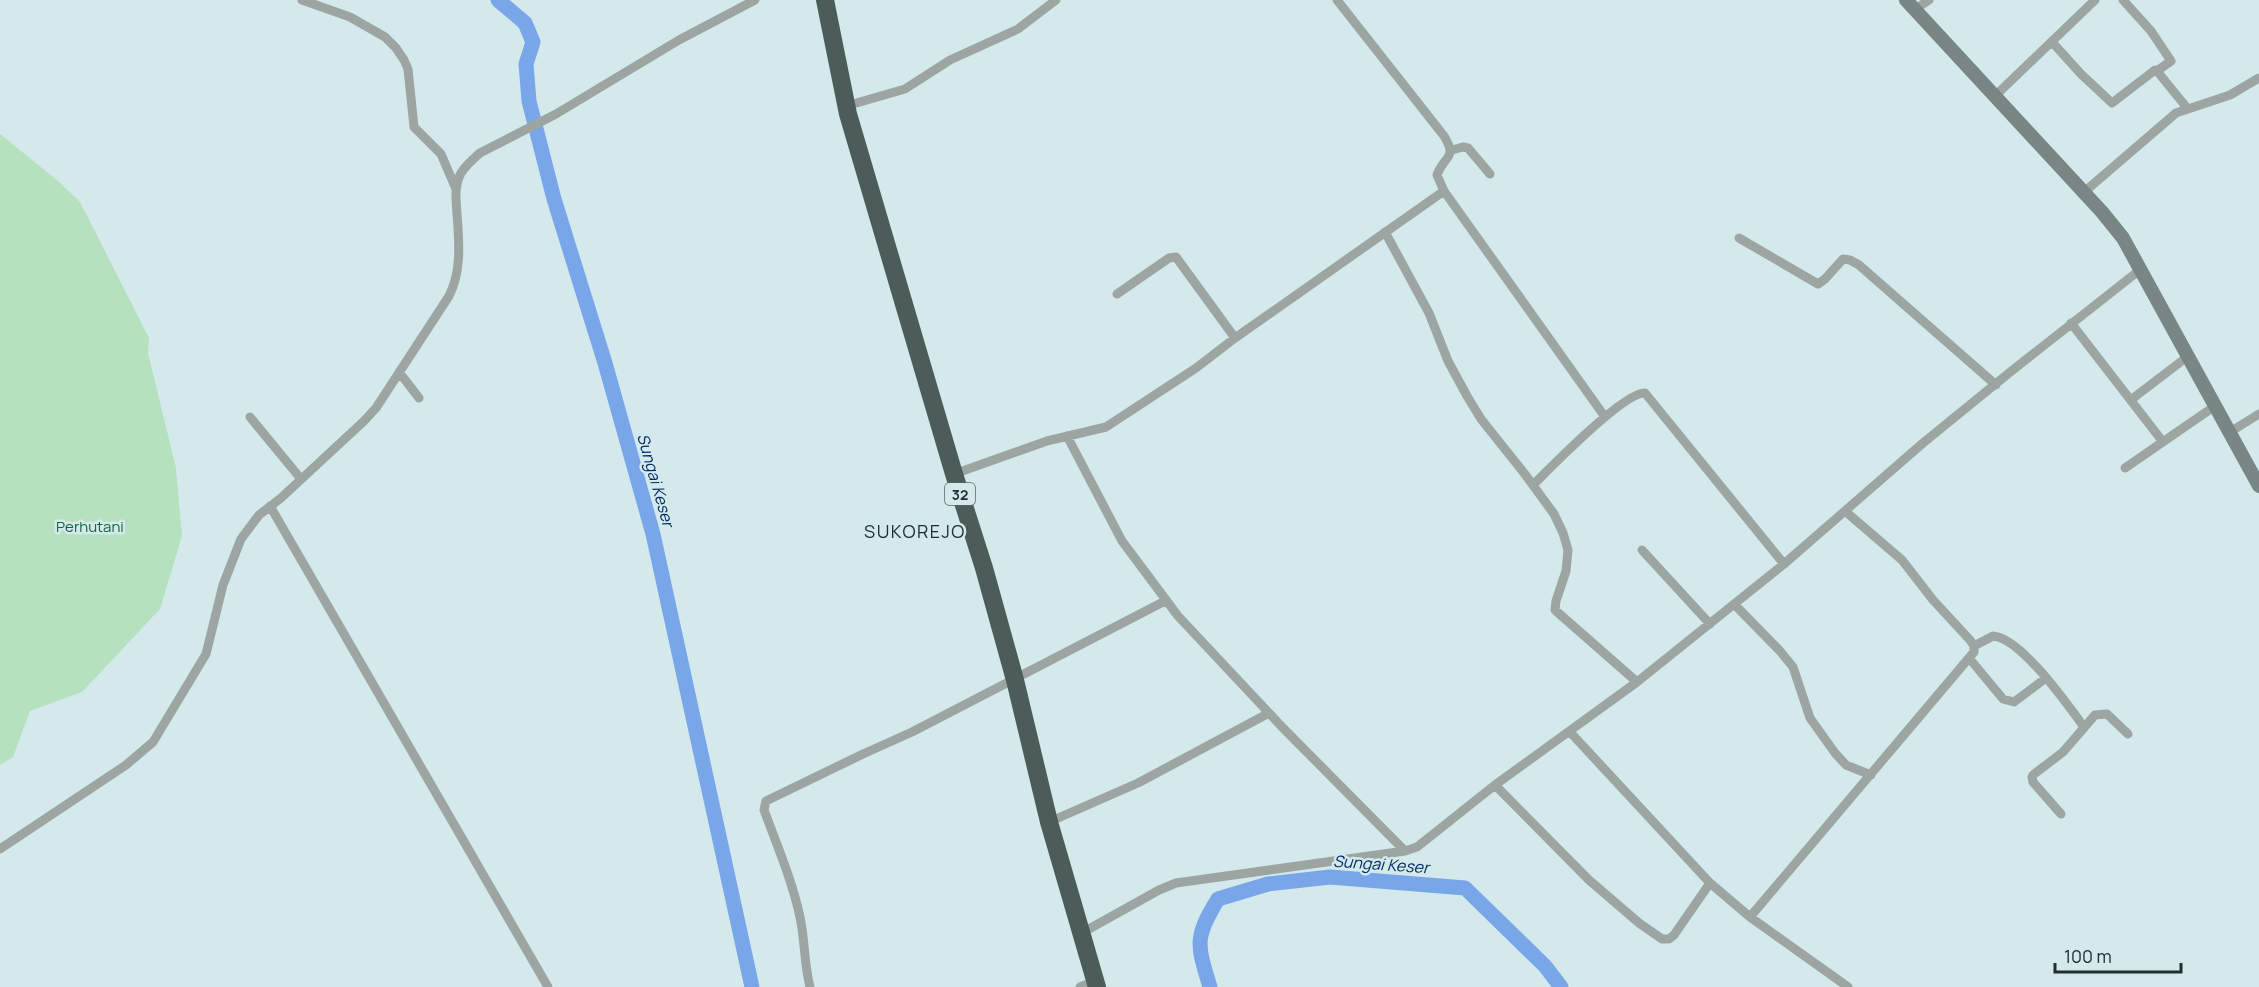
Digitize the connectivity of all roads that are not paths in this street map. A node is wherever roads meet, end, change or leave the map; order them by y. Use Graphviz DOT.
graph roads {
  1 [pos="302,0"];
  2 [pos="755,0"];
  3 [pos="825,0"];
  4 [pos="1056,0"];
  5 [pos="1337,0"];
  6 [pos="1929,0"];
  7 [pos="2095,0"];
  8 [pos="2123,0"];
  9 [pos="1910,5"];
  10 [pos="2052,42"];
  11 [pos="2157,70"];
  12 [pos="2259,78"];
  13 [pos="1994,97"];
  14 [pos="846,106"];
  15 [pos="2187,108"];
  16 [pos="1452,150"];
  17 [pos="1490,174"];
  18 [pos="456,189"];
  19 [pos="1444,191"];
  20 [pos="2083,192"];
  21 [pos="1384,232"];
  22 [pos="1739,238"];
  23 [pos="2141,269"];
  24 [pos="1117,294"];
  25 [pos="2071,322"];
  26 [pos="1234,338"];
  27 [pos="2187,357"];
  28 [pos="399,372"];
  29 [pos="1996,385"];
  30 [pos="419,398"];
  31 [pos="2132,399"];
  32 [pos="2215,406"];
  33 [pos="2259,414"];
  34 [pos="250,417"];
  35 [pos="1605,417"];
  36 [pos="2230,432"];
  37 [pos="1067,436"];
  38 [pos="2163,442"];
  39 [pos="2126,468"];
  40 [pos="954,474"];
  41 [pos="301,479"];
  42 [pos="1533,484"];
  43 [pos="2259,486"];
  44 [pos="270,506"];
  45 [pos="1845,511"];
  46 [pos="1642,550"];
  47 [pos="1784,564"];
  48 [pos="1165,601"];
  49 [pos="1734,604"];
  50 [pos="1710,624"];
  51 [pos="1974,646"];
  52 [pos="1969,658"];
  53 [pos="2046,678"];
  54 [pos="1015,680"];
  55 [pos="1637,682"];
  56 [pos="1269,713"];
  57 [pos="2084,728"];
  58 [pos="1570,732"];
  59 [pos="2128,734"];
  60 [pos="1871,775"];
  61 [pos="1495,786"];
  62 [pos="2061,814"];
  63 [pos="1049,822"];
  64 [pos="0,849"];
  65 [pos="1405,851"];
  66 [pos="1710,883"];
  67 [pos="1750,917"];
  68 [pos="1080,934"];
  69 [pos="1091,985"];
  70 [pos="548,987"];
  71 [pos="810,987"];
  72 [pos="1848,987"];
  1 -- 18 [label="street"];
  2 -- 18 [label="street"];
  3 -- 14 [label="highway, 32"];
  4 -- 14 [label="street"];
  5 -- 16 [label="street"];
  6 -- 9 [label="street"];
  7 -- 10 [label="street"];
  8 -- 11 [label="street"];
  9 -- 13 [label="street"];
  10 -- 11 [label="street"];
  10 -- 13 [label="street"];
  11 -- 15 [label="street"];
  12 -- 15 [label="street"];
  13 -- 20 [label="street"];
  14 -- 40 [label="highway, 32"];
  15 -- 20 [label="street"];
  16 -- 17 [label="street"];
  16 -- 19 [label="street"];
  18 -- 28 [label="street"];
  19 -- 21 [label="street"];
  19 -- 35 [label="street"];
  20 -- 23 [label="street"];
  21 -- 26 [label="street"];
  21 -- 42 [label="street"];
  22 -- 29 [label="street"];
  23 -- 25 [label="street"];
  23 -- 27 [label="street"];
  24 -- 26 [label="street"];
  25 -- 29 [label="street"];
  25 -- 31 [label="street"];
  26 -- 37 [label="street"];
  27 -- 31 [label="street"];
  27 -- 32 [label="street"];
  28 -- 30 [label="street"];
  28 -- 41 [label="street"];
  29 -- 45 [label="street"];
  31 -- 38 [label="street"];
  32 -- 36 [label="street"];
  32 -- 38 [label="street"];
  33 -- 36 [label="street"];
  34 -- 41 [label="street"];
  35 -- 42 [label="street"];
  35 -- 47 [label="street"];
  36 -- 43 [label="street"];
  37 -- 40 [label="street"];
  37 -- 48 [label="street"];
  38 -- 39 [label="street"];
  40 -- 54 [label="highway, 32"];
  41 -- 44 [label="street"];
  42 -- 55 [label="street"];
  44 -- 64 [label="street"];
  44 -- 70 [label="street"];
  45 -- 47 [label="street"];
  45 -- 51 [label="street"];
  46 -- 50 [label="street"];
  47 -- 49 [label="street"];
  48 -- 54 [label="street"];
  48 -- 56 [label="street"];
  49 -- 50 [label="street"];
  49 -- 60 [label="street"];
  50 -- 55 [label="street"];
  51 -- 52 [label="street"];
  51 -- 53 [label="street"];
  52 -- 53 [label="street"];
  52 -- 60 [label="street"];
  53 -- 57 [label="street"];
  54 -- 63 [label="highway, 32"];
  54 -- 71 [label="street"];
  55 -- 58 [label="street"];
  56 -- 63 [label="street"];
  56 -- 65 [label="street"];
  57 -- 59 [label="street"];
  57 -- 62 [label="street"];
  58 -- 61 [label="street"];
  58 -- 66 [label="street"];
  60 -- 67 [label="street"];
  61 -- 65 [label="street"];
  61 -- 66 [label="street"];
  63 -- 68 [label="highway, 32"];
  65 -- 68 [label="street"];
  66 -- 67 [label="street"];
  67 -- 72 [label="street"];
  68 -- 69 [label="highway, 32"];
}
